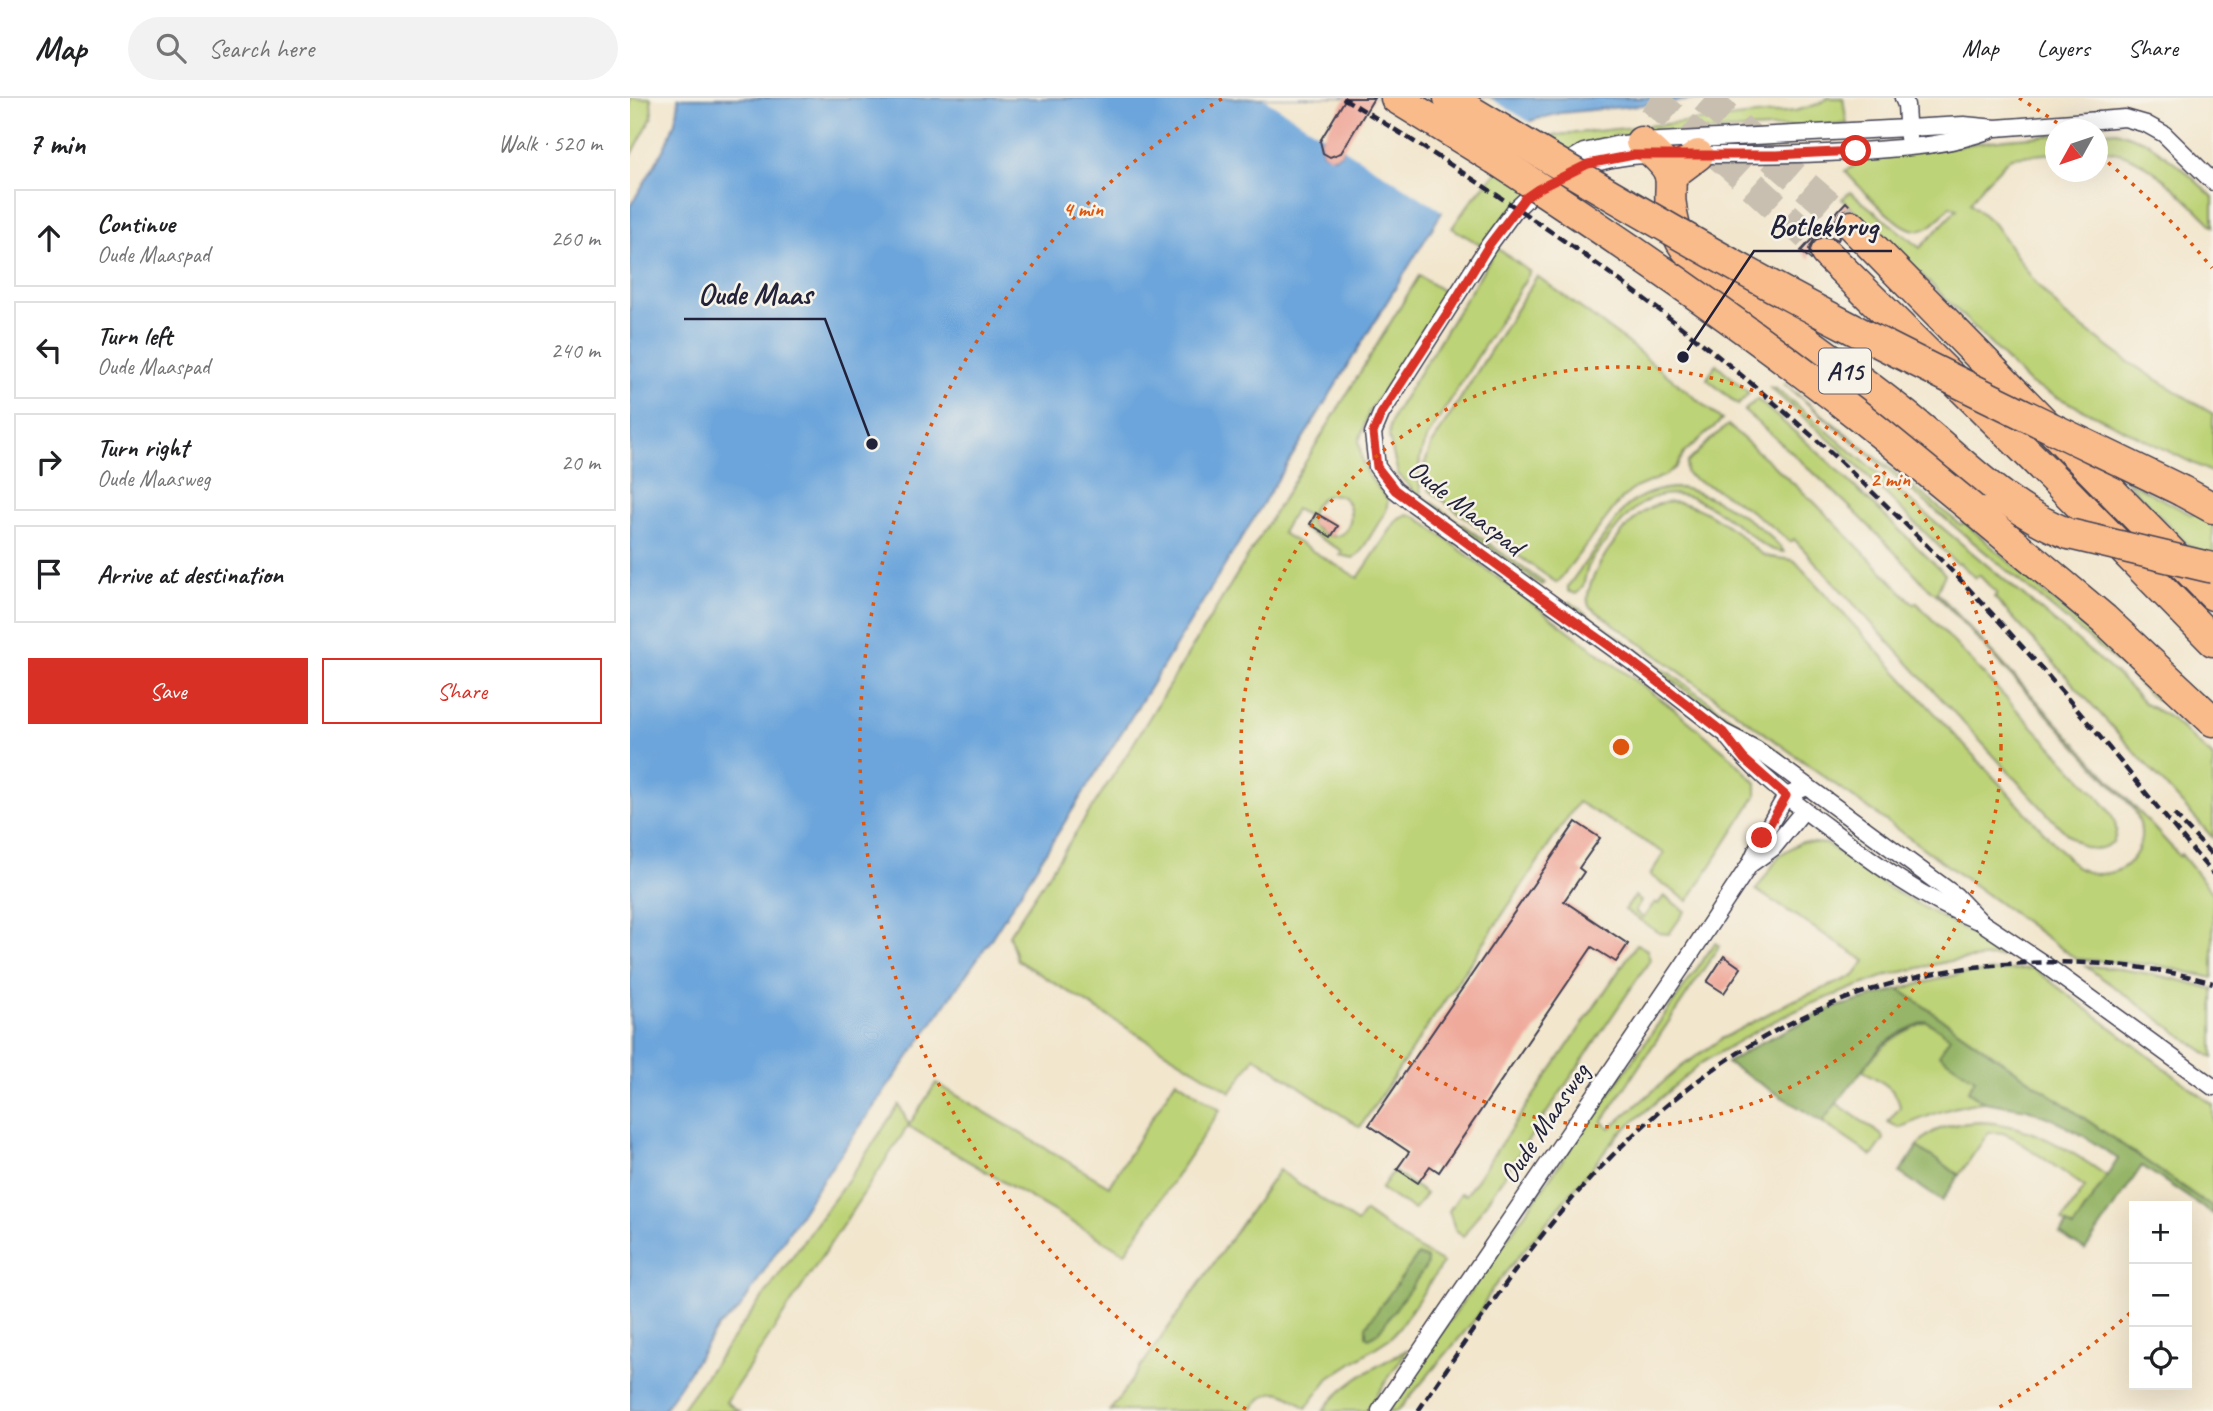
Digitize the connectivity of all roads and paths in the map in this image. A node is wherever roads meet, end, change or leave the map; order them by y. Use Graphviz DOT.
graph roads {
  1 [pos="1396,98"];
  2 [pos="1449,98"];
  3 [pos="1903,98"];
  4 [pos="1908,128"];
  5 [pos="1996,128"];
  6 [pos="1908,148"];
  7 [pos="1698,155"];
  8 [pos="1655,158"];
  9 [pos="2213,182"];
  10 [pos="1852,226"];
  11 [pos="1826,253"];
  12 [pos="2213,508"];
  13 [pos="2213,568"];
  14 [pos="2213,595"];
  15 [pos="2213,641"];
  16 [pos="2213,721"];
  17 [pos="1723,732"];
  18 [pos="1807,788"];
  19 [pos="1786,796"];
  20 [pos="1804,810"];
  21 [pos="1750,864"];
  22 [pos="1981,922"];
  23 [pos="2213,1087"];
  24 [pos="1380,1411"];
  1 -- 16 [label="highway, A15, bridge"];
  2 -- 12 [label="highway, A15, bridge"];
  3 -- 4 [label="street"];
  4 -- 5 [label="street, Oude Maaspad"];
  4 -- 6 [label="street"];
  4 -- 8 [label="street, Oude Maaspad"];
  5 -- 6 [label="street"];
  5 -- 9 [label="street"];
  6 -- 7 [label="street"];
  7 -- 8 [label="highway"];
  8 -- 13 [label="highway, A15, bridge"];
  8 -- 17 [label="street, Oude Maaspad"];
  10 -- 14 [label="highway"];
  11 -- 15 [label="highway, A15"];
  17 -- 18 [label="street, Oude Maaspad"];
  17 -- 19 [label="street, Oude Maaspad"];
  18 -- 19 [label="street"];
  18 -- 20 [label="street"];
  18 -- 22 [label="street"];
  19 -- 20 [label="street"];
  19 -- 21 [label="street, Oude Maasweg"];
  20 -- 21 [label="street, Oude Maasweg"];
  20 -- 22 [label="street"];
  21 -- 24 [label="street, Oude Maasweg"];
  22 -- 23 [label="street"];
}
